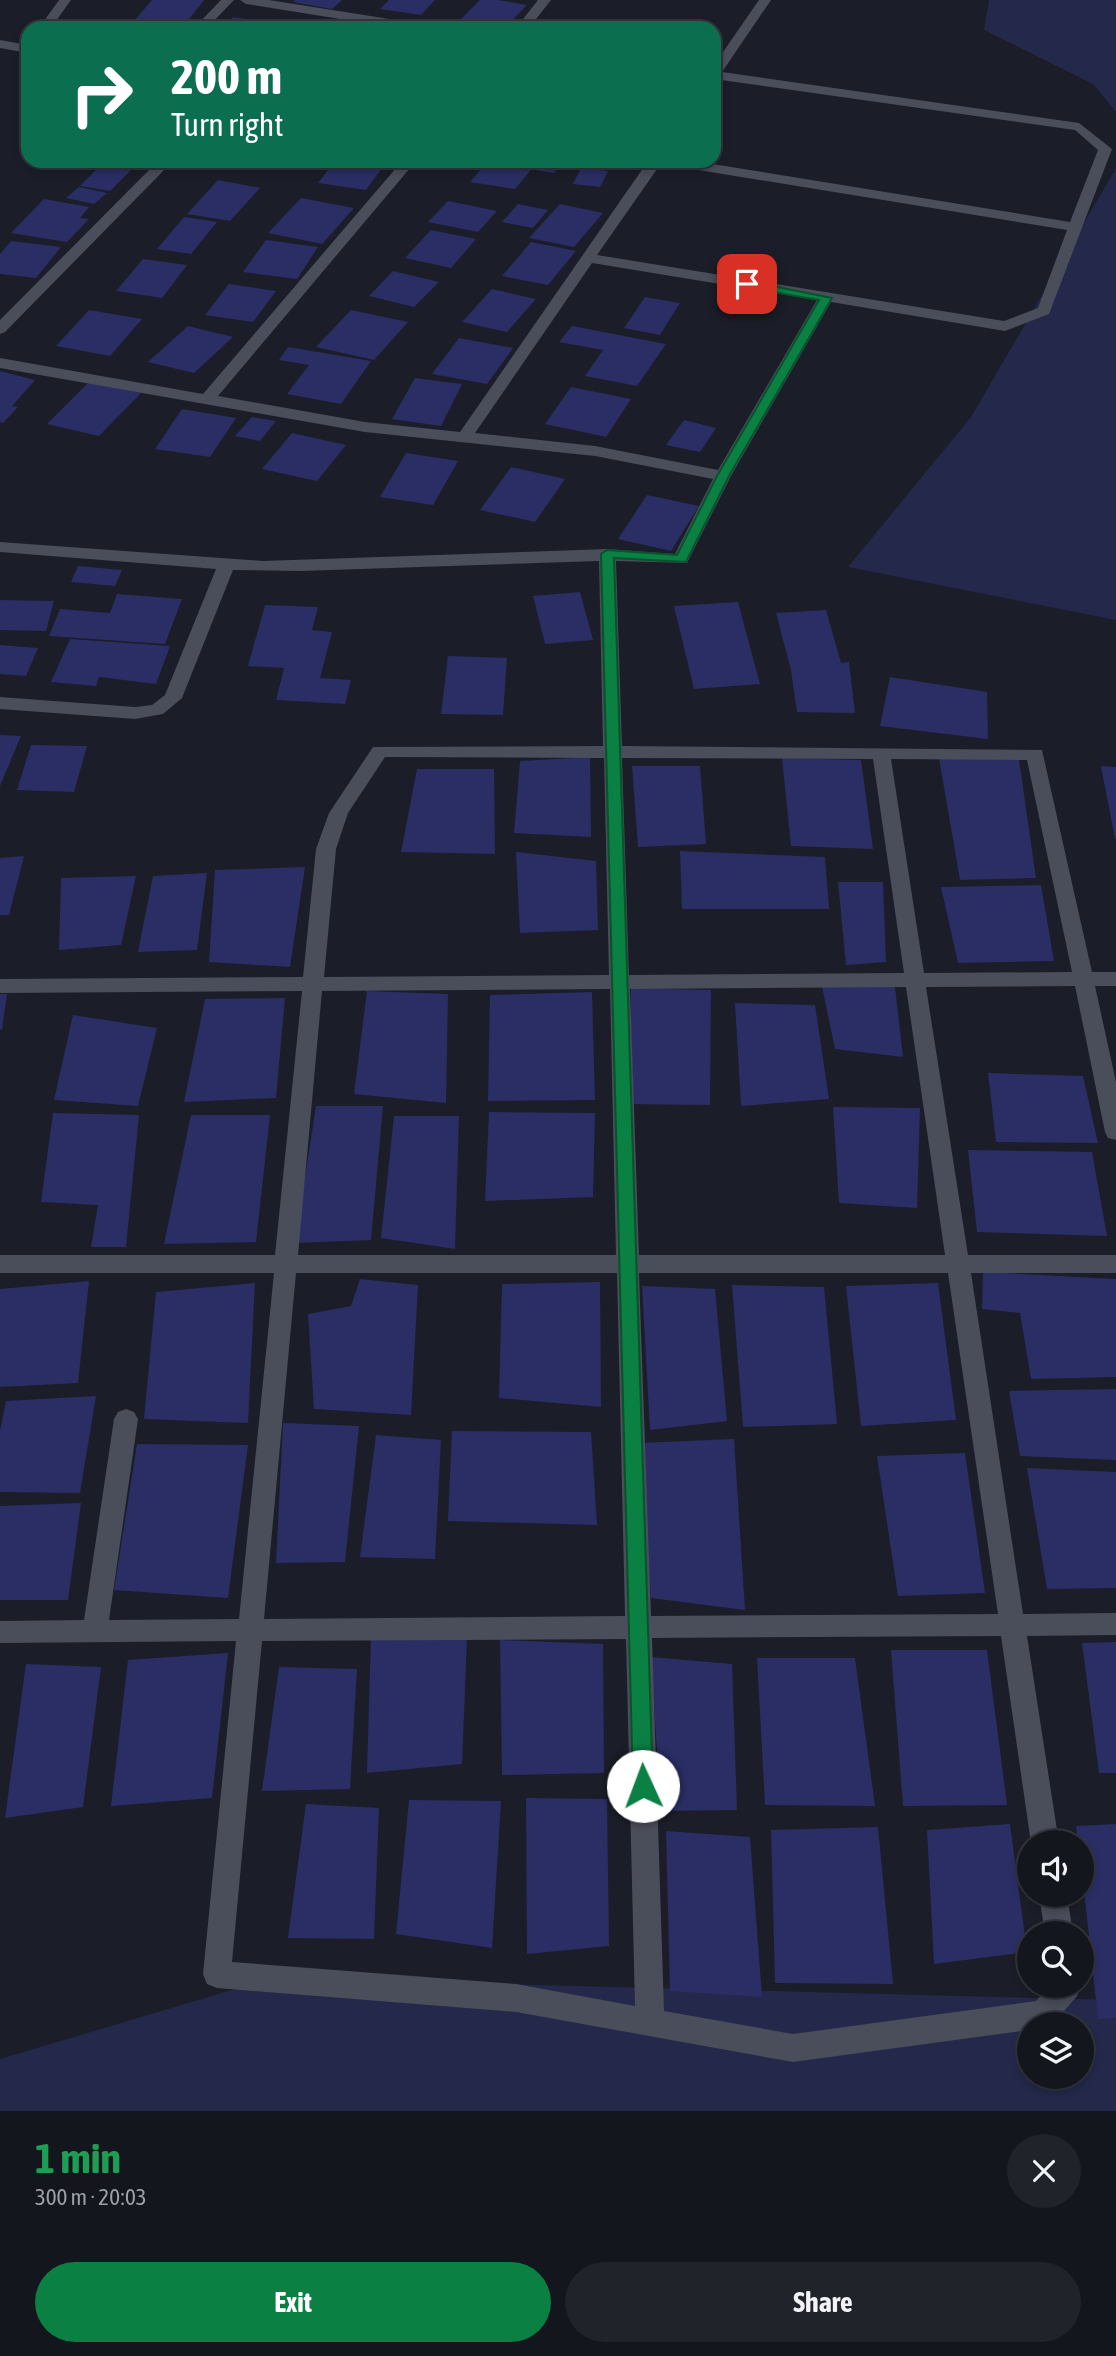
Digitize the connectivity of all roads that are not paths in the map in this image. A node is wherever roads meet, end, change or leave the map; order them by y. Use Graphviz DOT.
graph roads {
  1 [pos="65,0"];
  2 [pos="228,0"];
  3 [pos="246,0"];
  4 [pos="545,0"];
  5 [pos="765,0"];
  6 [pos="51,21"];
  7 [pos="207,21"];
  8 [pos="377,21"];
  9 [pos="528,21"];
  10 [pos="0,44"];
  11 [pos="21,48"];
  12 [pos="721,65"];
  13 [pos="721,76"];
  14 [pos="159,168"];
  15 [pos="403,168"];
  16 [pos="650,168"];
  17 [pos="711,168"];
  18 [pos="1075,227"];
  19 [pos="588,257"];
  20 [pos="826,298"];
  21 [pos="0,329"];
  22 [pos="0,363"];
  23 [pos="207,400"];
  24 [pos="464,437"];
  25 [pos="723,476"];
  26 [pos="0,547"];
  27 [pos="607,554"];
  28 [pos="226,565"];
  29 [pos="0,703"];
  30 [pos="613,752"];
  31 [pos="881,753"];
  32 [pos="1083,979"];
  33 [pos="1116,979"];
  34 [pos="916,980"];
  35 [pos="620,982"];
  36 [pos="313,984"];
  37 [pos="0,986"];
  38 [pos="1116,1132"];
  39 [pos="0,1264"];
  40 [pos="286,1264"];
  41 [pos="628,1264"];
  42 [pos="958,1264"];
  43 [pos="1116,1264"];
  44 [pos="126,1419"];
  45 [pos="1013,1624"];
  46 [pos="1116,1624"];
  47 [pos="638,1628"];
  48 [pos="251,1630"];
  49 [pos="0,1632"];
  50 [pos="95,1632"];
  51 [pos="1043,1830"];
  52 [pos="1057,1998"];
  53 [pos="650,2023"];
  1 -- 6 [label="street"];
  2 -- 7 [label="street"];
  3 -- 8 [label="street"];
  4 -- 9 [label="street"];
  5 -- 12 [label="street"];
  10 -- 11 [label="street"];
  13 -- 18 [label="street"];
  14 -- 21 [label="street"];
  15 -- 23 [label="street"];
  16 -- 19 [label="street"];
  17 -- 18 [label="street"];
  18 -- 20 [label="street"];
  19 -- 20 [label="street"];
  19 -- 24 [label="street"];
  20 -- 25 [label="street"];
  22 -- 23 [label="street"];
  23 -- 24 [label="street"];
  24 -- 25 [label="street"];
  25 -- 27 [label="street"];
  26 -- 28 [label="street"];
  27 -- 28 [label="street"];
  27 -- 30 [label="street"];
  28 -- 29 [label="street"];
  30 -- 31 [label="street"];
  30 -- 35 [label="street"];
  30 -- 36 [label="street"];
  31 -- 32 [label="street"];
  31 -- 34 [label="street"];
  32 -- 33 [label="street"];
  32 -- 34 [label="street"];
  32 -- 38 [label="street"];
  34 -- 35 [label="street"];
  34 -- 42 [label="street"];
  35 -- 36 [label="street"];
  35 -- 41 [label="street"];
  36 -- 37 [label="street"];
  36 -- 40 [label="street"];
  39 -- 40 [label="street"];
  40 -- 41 [label="street"];
  40 -- 48 [label="street"];
  41 -- 42 [label="street"];
  41 -- 47 [label="street"];
  42 -- 43 [label="street"];
  42 -- 45 [label="street"];
  44 -- 50 [label="street"];
  45 -- 46 [label="street"];
  45 -- 47 [label="street"];
  45 -- 51 [label="street"];
  47 -- 48 [label="street"];
  47 -- 53 [label="street"];
  48 -- 50 [label="street"];
  48 -- 53 [label="street"];
  49 -- 50 [label="street"];
  52 -- 53 [label="street"];
}
